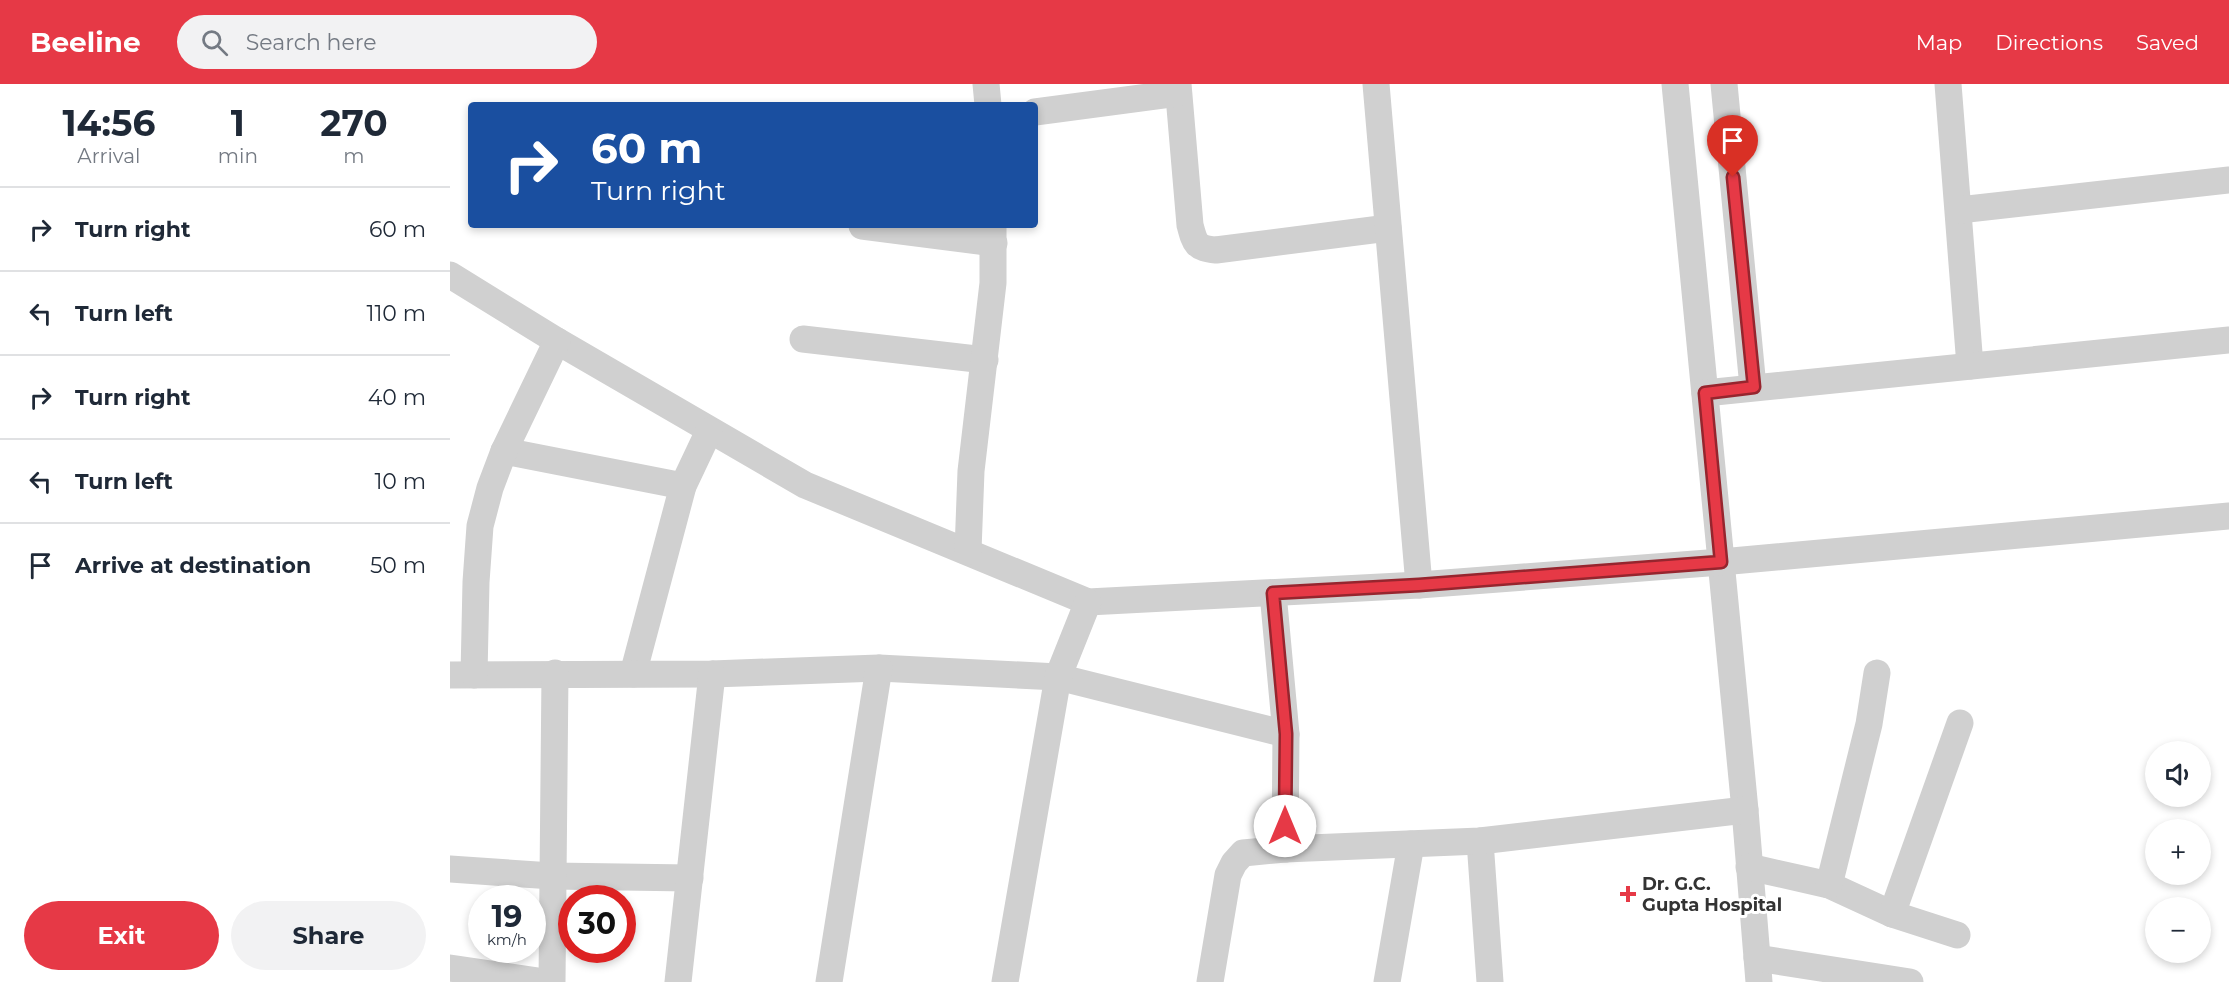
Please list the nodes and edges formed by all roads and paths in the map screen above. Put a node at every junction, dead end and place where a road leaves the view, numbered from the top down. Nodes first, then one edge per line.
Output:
1 (986, 84) edge
2 (1376, 84) edge
3 (1675, 84) edge
4 (1724, 84) edge
5 (1948, 84) edge
6 (1178, 89) edge
7 (988, 102) edge
8 (1038, 112) edge
9 (2229, 180) edge
10 (1959, 210) junction
11 (895, 228) edge
12 (1389, 228) junction
13 (993, 234) edge
14 (450, 275) edge
15 (803, 339) dead end
16 (2229, 340) edge
17 (557, 341) junction
18 (985, 360) junction
19 (1970, 366) junction
20 (1754, 387) junction
21 (1705, 393) junction
22 (709, 431) junction
23 (504, 451) junction
24 (682, 486) junction
25 (2229, 516) edge
26 (968, 551) junction
27 (1721, 562) junction
28 (1419, 585) junction
29 (1273, 593) junction
30 (1088, 602) junction
31 (879, 668) junction
32 (1877, 673) dead end
33 (555, 674) junction
34 (633, 674) junction
35 (712, 674) junction
36 (462, 675) edge
37 (1058, 677) junction
38 (1960, 723) dead end
39 (1286, 734) junction
40 (1745, 810) junction
41 (1480, 841) junction
42 (1411, 844) junction
43 (1285, 849) junction
44 (1749, 867) junction
45 (450, 869) edge
46 (552, 876) junction
47 (690, 878) junction
48 (1829, 885) junction
49 (1892, 914) junction
50 (1957, 935) dead end
51 (450, 968) edge
52 (1758, 970) edge
53 (544, 982) edge
54 (552, 982) edge
55 (678, 982) edge
56 (829, 982) edge
57 (1005, 982) edge
58 (1210, 982) edge
59 (1387, 982) edge
60 (1490, 982) edge
61 (1910, 982) edge

1 - 7 street
2 - 12 street
3 - 21 street
4 - 20 street
5 - 10 street
6 - 8 street
6 - 12 street
9 - 10 street
10 - 19 street
11 - 13 street
12 - 28 street
13 - 18 street
14 - 17 street
15 - 18 street
16 - 19 street
17 - 22 street
17 - 23 street
18 - 26 street
19 - 20 street
20 - 21 street
21 - 27 street
22 - 24 street
22 - 26 street
23 - 24 street
23 - 36 street
24 - 34 street
25 - 27 street
26 - 30 street
27 - 28 street
27 - 40 street
28 - 29 street
29 - 30 street
29 - 39 street
30 - 37 street
31 - 35 street
31 - 37 street
31 - 56 street
32 - 48 street
33 - 34 street
33 - 36 street
33 - 46 street
34 - 35 street
35 - 47 street
37 - 39 street
37 - 57 street
38 - 49 street
39 - 43 street
40 - 41 street
40 - 44 street
41 - 42 street
41 - 60 street
42 - 43 street
42 - 59 street
43 - 58 street
44 - 48 street
44 - 52 street
45 - 46 street
46 - 47 street
46 - 54 street
47 - 55 street
48 - 49 street
49 - 50 street
51 - 53 street
52 - 61 street

